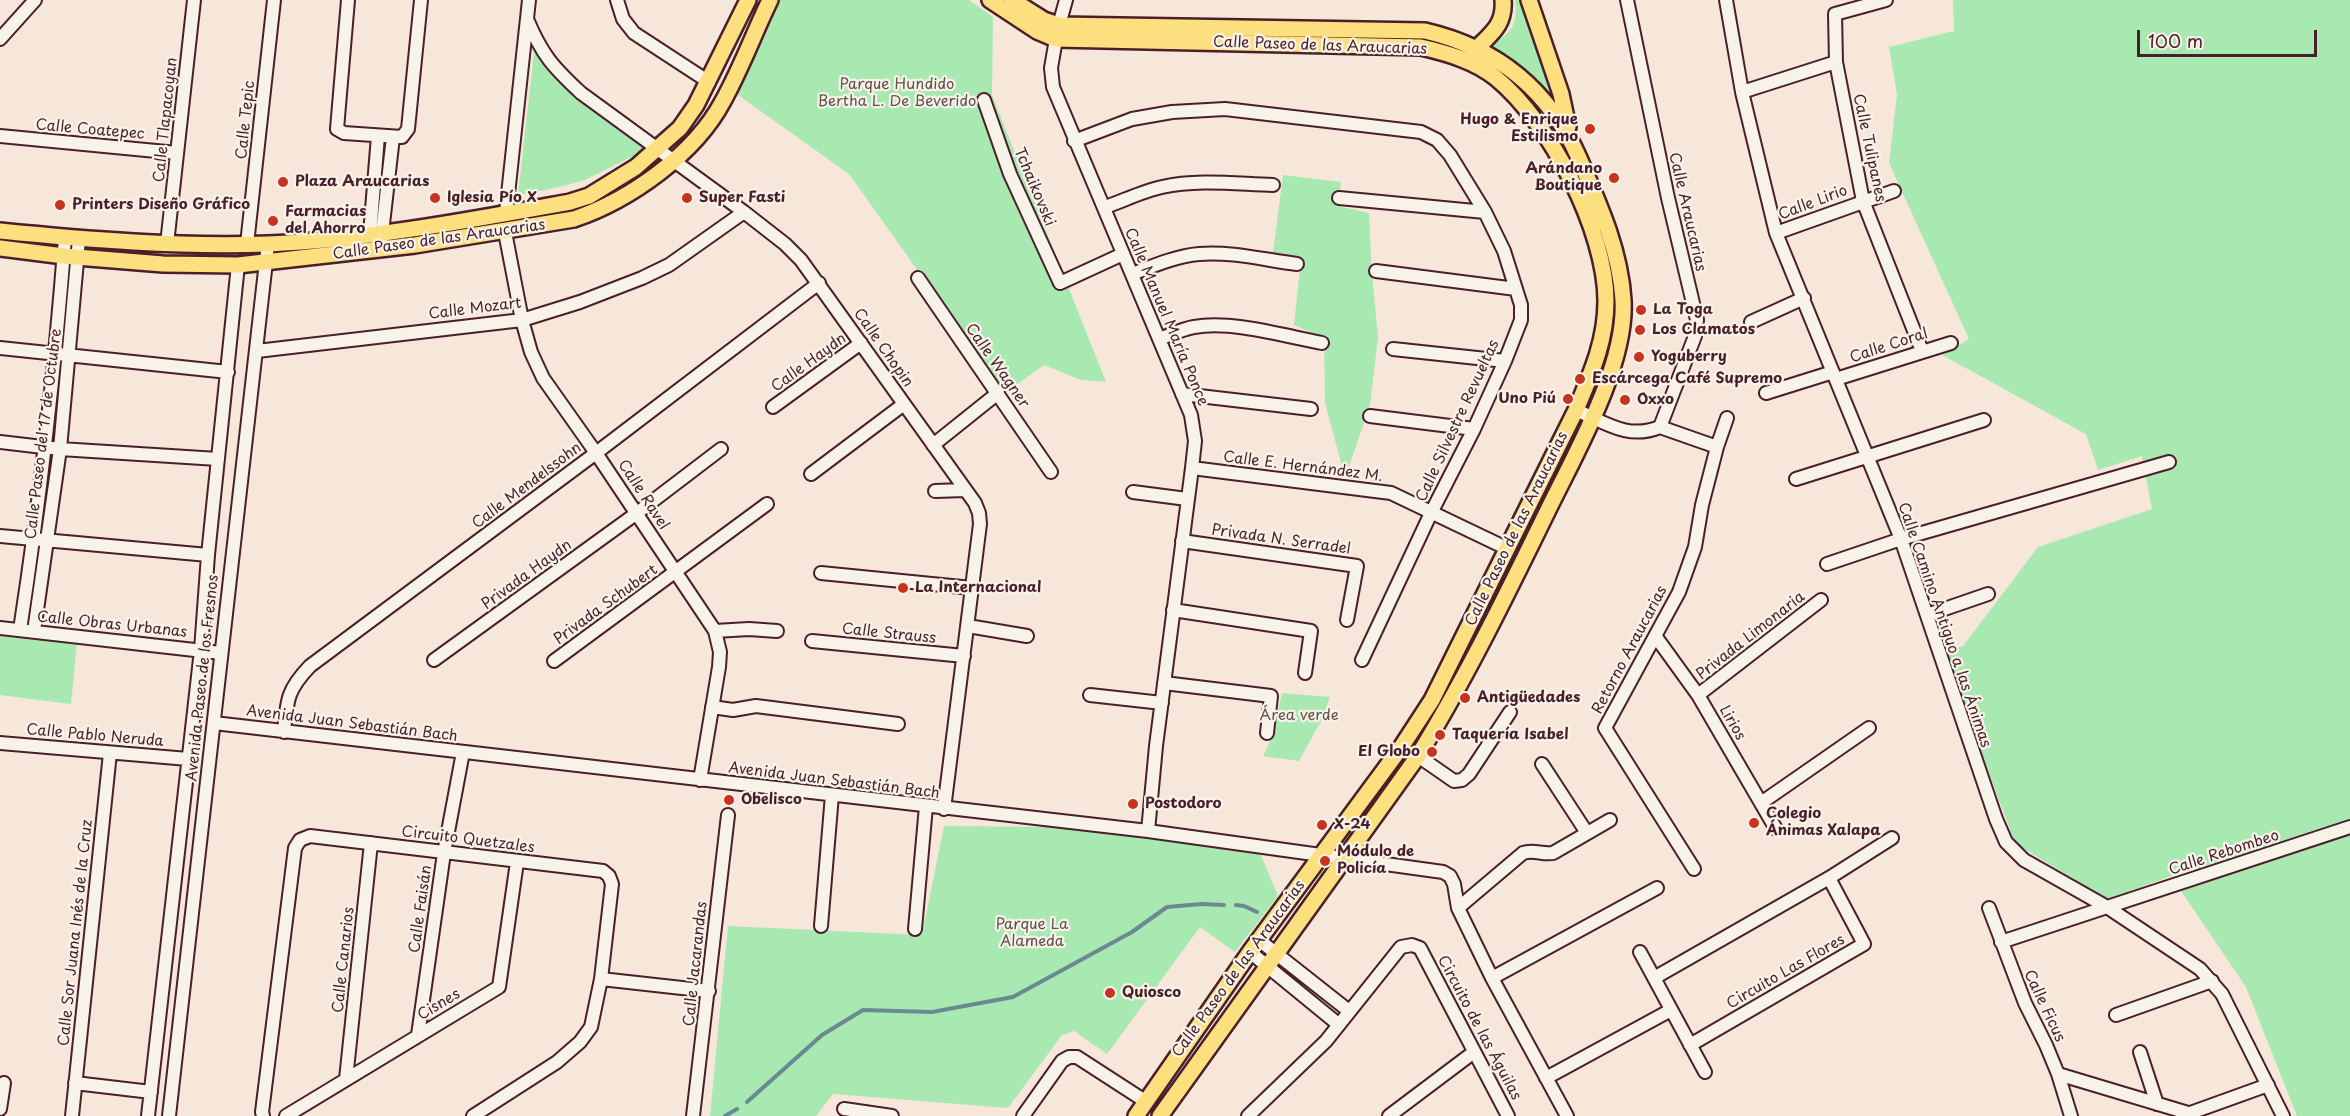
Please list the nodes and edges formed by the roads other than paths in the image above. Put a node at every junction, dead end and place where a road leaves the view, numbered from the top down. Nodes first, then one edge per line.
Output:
1 (35, 0) edge
2 (194, 0) edge
3 (274, 0) edge
4 (348, 0) edge
5 (421, 0) edge
6 (529, 0) edge
7 (617, 0) edge
8 (748, 0) edge
9 (770, 0) edge
10 (990, 0) edge
11 (1012, 0) edge
12 (1066, 0) edge
13 (1503, 0) edge
14 (1529, 0) edge
15 (1628, 0) edge
16 (1726, 0) edge
17 (1886, 0) edge
18 (527, 19) junction
19 (1360, 29) junction
20 (1058, 32) junction
21 (0, 39) edge
22 (1360, 45) junction
23 (1477, 48) junction
24 (1836, 62) junction
25 (709, 82) junction
26 (1742, 92) junction
27 (984, 100) dead end
28 (0, 136) edge
29 (378, 136) junction
30 (1570, 136) junction
31 (393, 137) junction
32 (1074, 141) junction
33 (659, 149) junction
34 (177, 153) junction
35 (673, 161) junction
36 (1273, 185) dead end
37 (1894, 190) dead end
38 (1339, 198) dead end
39 (1863, 201) junction
40 (1105, 207) junction
41 (744, 212) junction
42 (1485, 212) junction
43 (506, 213) junction
44 (414, 229) junction
45 (0, 231) edge
46 (505, 232) junction
47 (376, 233) junction
48 (1776, 233) junction
49 (72, 238) junction
50 (167, 244) junction
51 (247, 244) junction
52 (268, 244) junction
53 (415, 245) junction
54 (0, 248) edge
55 (380, 250) junction
56 (1123, 254) junction
57 (71, 257) junction
58 (266, 263) junction
59 (1297, 264) dead end
60 (238, 265) junction
61 (1376, 271) dead end
62 (1132, 274) junction
63 (918, 278) dead end
64 (819, 284) junction
65 (1516, 289) junction
66 (1804, 298) junction
67 (522, 320) junction
68 (1751, 322) dead end
69 (1159, 339) junction
70 (861, 343) junction
71 (1322, 343) dead end
72 (1951, 343) dead end
73 (0, 348) edge
74 (1393, 349) dead end
75 (257, 351) junction
76 (1922, 351) junction
77 (57, 352) junction
78 (70, 354) junction
79 (1505, 361) junction
80 (228, 372) junction
81 (1835, 375) junction
82 (998, 393) junction
83 (1182, 393) junction
84 (1766, 393) dead end
85 (904, 404) junction
86 (773, 407) dead end
87 (1311, 409) dead end
88 (1576, 410) junction
89 (1370, 416) dead end
90 (1593, 417) junction
91 (1727, 418) dead end
92 (1984, 420) dead end
93 (1660, 426) junction
94 (1474, 429) junction
95 (0, 442) edge
96 (933, 445) junction
97 (1717, 447) junction
98 (45, 448) junction
99 (60, 449) junction
100 (722, 449) dead end
101 (596, 453) junction
102 (1866, 457) junction
103 (218, 459) junction
104 (2169, 462) dead end
105 (1192, 468) junction
106 (1051, 472) dead end
107 (811, 474) dead end
108 (1796, 479) dead end
109 (935, 490) dead end
110 (965, 490) junction
111 (1133, 492) dead end
112 (1187, 499) junction
113 (767, 504) dead end
114 (637, 513) junction
115 (1431, 513) junction
116 (0, 536) edge
117 (40, 539) junction
118 (1901, 539) junction
119 (1182, 541) junction
120 (1506, 548) junction
121 (208, 555) junction
122 (1827, 564) dead end
123 (675, 573) junction
124 (821, 573) dead end
125 (972, 588) junction
126 (1988, 594) dead end
127 (1821, 600) dead end
128 (1173, 610) junction
129 (1927, 615) junction
130 (1347, 620) dead end
131 (968, 626) junction
132 (0, 628) edge
133 (20, 630) junction
134 (34, 631) junction
135 (715, 632) junction
136 (777, 632) dead end
137 (1027, 636) dead end
138 (1656, 637) junction
139 (812, 641) dead end
140 (1459, 646) junction
141 (201, 650) junction
142 (220, 653) junction
143 (1474, 654) junction
144 (964, 656) junction
145 (434, 660) dead end
146 (1362, 660) dead end
147 (554, 662) dead end
148 (1305, 673) dead end
149 (1164, 683) junction
150 (1090, 695) dead end
151 (1698, 695) junction
152 (1162, 703) junction
153 (712, 707) junction
154 (1510, 712) dead end
155 (214, 723) junction
156 (898, 724) dead end
157 (1869, 728) dead end
158 (284, 732) junction
159 (1267, 733) dead end
160 (0, 743) edge
161 (462, 752) junction
162 (110, 753) junction
163 (1418, 756) junction
164 (188, 759) junction
165 (1542, 764) dead end
166 (700, 780) junction
167 (832, 795) junction
168 (1761, 802) junction
169 (926, 806) junction
170 (944, 809) junction
171 (728, 815) dead end
172 (1610, 820) dead end
173 (2350, 827) edge
174 (1776, 829) dead end
175 (1148, 831) junction
176 (1587, 834) junction
177 (1892, 838) dead end
178 (371, 843) junction
179 (444, 853) junction
180 (1321, 856) junction
181 (1343, 858) junction
182 (517, 862) junction
183 (1694, 869) dead end
184 (1829, 878) junction
185 (1657, 888) dead end
186 (2107, 907) junction
187 (1458, 908) junction
188 (1989, 909) dead end
189 (821, 926) dead end
190 (915, 928) dead end
191 (2001, 942) junction
192 (1255, 946) junction
193 (1640, 952) dead end
194 (1271, 959) junction
195 (1492, 978) junction
196 (1654, 978) junction
197 (601, 979) junction
198 (2212, 981) junction
199 (709, 991) junction
200 (1349, 1011) junction
201 (1671, 1011) junction
202 (2116, 1015) dead end
203 (1338, 1024) junction
204 (418, 1035) junction
205 (1690, 1045) junction
206 (1474, 1052) junction
207 (2140, 1052) dead end
208 (1705, 1072) dead end
209 (2058, 1074) junction
210 (1546, 1078) junction
211 (346, 1079) junction
212 (4, 1083) dead end
213 (75, 1083) junction
214 (2268, 1085) junction
215 (151, 1092) junction
216 (1145, 1101) junction
217 (2157, 1104) junction
218 (0, 1109) edge
219 (844, 1109) dead end
220 (693, 1112) edge
221 (2184, 1115) edge
222 (72, 1116) edge
223 (148, 1116) edge
224 (169, 1116) edge
225 (263, 1116) edge
226 (286, 1116) edge
227 (473, 1116) edge
228 (892, 1116) edge
229 (1023, 1116) edge
230 (1136, 1116) edge
231 (1160, 1116) edge
232 (1248, 1116) edge
233 (1389, 1116) edge
234 (1508, 1116) edge
235 (1567, 1116) edge
236 (2071, 1116) edge
237 (2283, 1116) edge

1 - 21 street
2 - 34 street, Calle Tlapacoyan
3 - 51 street, Calle Tepic
4 - 29 street
5 - 31 street
6 - 18 street
7 - 25 street
8 - 25 main road, Calle Paseo de las Araucarias
9 - 35 main road, Calle Paseo de las Araucarias
10 - 20 main road, Calle Paseo de las Araucarias
11 - 20 main road, Calle Paseo de las Araucarias
12 - 20 street, Calle Manuel María Ponce
13 - 23 main road
14 - 30 main road
15 - 93 street, Calle Araucarias
16 - 26 street, Calle Camino Antiguo a las Ánimas
17 - 24 street, Calle Tulipanes
18 - 33 street, Calle Chopin
18 - 43 street
19 - 20 main road, Calle Paseo de las Araucarias
19 - 22 main road
19 - 23 main road, Calle Paseo de las Araucarias
20 - 22 main road, Calle Paseo de las Araucarias
20 - 32 street, Calle Manuel María Ponce
22 - 88 main road, Calle Paseo de las Araucarias
23 - 30 main road, Calle Paseo de las Araucarias
24 - 26 street
24 - 39 street, Calle Tulipanes
25 - 33 main road, Calle Paseo de las Araucarias
26 - 48 street, Calle Camino Antiguo a las Ánimas
27 - 56 street, Tchaikovski
28 - 34 street, Calle Coatepec
29 - 31 street
29 - 47 street
30 - 90 main road, Calle Paseo de las Araucarias
31 - 47 street
32 - 40 street, Calle Manuel María Ponce
32 - 42 street, Calle Silvestre Revueltas
33 - 35 street, Calle Chopin
33 - 43 main road, Calle Paseo de las Araucarias
34 - 50 street, Calle Tlapacoyan
35 - 41 street, Calle Chopin
35 - 46 main road, Calle Paseo de las Araucarias
36 - 40 street
37 - 39 street, Calle Lirio
38 - 42 street
39 - 48 street, Calle Lirio
39 - 76 street, Calle Tulipanes
40 - 56 street, Calle Manuel María Ponce
41 - 64 street, Calle Chopin
41 - 67 street, Calle Mozart
42 - 65 street, Calle Silvestre Revueltas
43 - 44 main road, Calle Paseo de las Araucarias
44 - 47 main road, Calle Paseo de las Araucarias
44 - 53 main road
45 - 49 main road, Calle Paseo de las Araucarias
46 - 53 main road, Calle Paseo de las Araucarias
46 - 67 street, Calle Ravel
47 - 52 main road, Calle Paseo de las Araucarias
47 - 55 street
48 - 66 street, Calle Camino Antiguo a las Ánimas
49 - 50 main road, Calle Paseo de las Araucarias
49 - 57 street, Calle Paseo del 17 de Octubre
50 - 51 main road, Calle Paseo de las Araucarias
51 - 52 main road, Calle Paseo de las Araucarias
52 - 58 street, Avenida Paseo de los Fresnos
53 - 55 main road, Calle Paseo de las Araucarias
54 - 57 main road, Calle Paseo de las Araucarias
55 - 58 main road, Calle Paseo de las Araucarias
56 - 62 street, Calle Manuel María Ponce
57 - 60 main road, Calle Paseo de las Araucarias
57 - 77 street, Calle Paseo del 17 de Octubre
57 - 78 street, Calle Paseo del 17 de Octubre
58 - 60 main road, Calle Paseo de las Araucarias
58 - 75 street, Avenida Paseo de los Fresnos
59 - 62 street
60 - 80 street, Avenida Paseo de los Fresnos
61 - 65 street
62 - 69 street, Calle Manuel María Ponce
63 - 82 street, Calle Wagner
64 - 70 street, Calle Chopin
64 - 101 street, Calle Mendelssohn
65 - 79 street, Calle Silvestre Revueltas
66 - 68 street
66 - 81 street, Calle Camino Antiguo a las Ánimas
67 - 75 street, Calle Mozart
67 - 101 street, Calle Ravel
69 - 71 street
69 - 83 street, Calle Manuel María Ponce
70 - 85 street, Calle Chopin
70 - 86 street, Calle Haydn
72 - 76 street, Calle Coral
73 - 77 street
74 - 79 street
75 - 142 street, Avenida Paseo de los Fresnos
76 - 81 street, Calle Coral
77 - 78 street
77 - 98 street, Calle Paseo del 17 de Octubre
78 - 80 street
78 - 99 street, Calle Paseo del 17 de Octubre
79 - 94 street, Calle Silvestre Revueltas
80 - 103 street, Avenida Paseo de los Fresnos
81 - 84 street, Calle Coral
81 - 102 street, Calle Camino Antiguo a las Ánimas
82 - 96 street
82 - 106 street, Calle Wagner
83 - 87 street
83 - 105 street, Calle Manuel María Ponce
85 - 96 street, Calle Chopin
85 - 107 street
88 - 90 street
88 - 120 main road, Calle Paseo de las Araucarias
89 - 94 street
90 - 93 street
90 - 143 main road, Calle Paseo de las Araucarias
91 - 97 street, Retorno Araucarias
92 - 102 street
93 - 97 street
94 - 115 street, Calle Silvestre Revueltas
95 - 98 street
96 - 110 street, Calle Chopin
97 - 138 street, Retorno Araucarias
98 - 99 street
98 - 117 street, Calle Paseo del 17 de Octubre
99 - 103 street
99 - 117 street, Calle Paseo del 17 de Octubre
100 - 114 street
101 - 114 street, Calle Ravel
101 - 158 street, Calle Mendelssohn
102 - 108 street
102 - 118 street, Calle Camino Antiguo a las Ánimas
103 - 121 street, Avenida Paseo de los Fresnos
104 - 118 street
105 - 112 street, Calle Manuel María Ponce
105 - 115 street, Calle E. Hernández M.
109 - 110 street
110 - 125 street, Calle Chopin
111 - 112 street
112 - 119 street, Calle Manuel María Ponce
113 - 123 street, Privada Schubert
114 - 123 street, Calle Ravel
114 - 145 street, Privada Haydn
115 - 120 street, Calle E. Hernández M.
115 - 146 street, Calle Silvestre Revueltas
116 - 117 street
117 - 121 street
117 - 133 street, Calle Paseo del 17 de Octubre
117 - 134 street, Calle Paseo del 17 de Octubre
118 - 122 street
118 - 129 street, Calle Camino Antiguo a las Ánimas
119 - 128 street, Calle Manuel María Ponce
119 - 130 street, Privada N. Serradel
120 - 140 main road, Calle Paseo de las Araucarias
121 - 141 street, Avenida Paseo de los Fresnos
123 - 135 street, Calle Ravel
123 - 147 street, Privada Schubert
124 - 125 street
125 - 131 street, Calle Chopin
126 - 129 street
127 - 151 street, Privada Limonaria
128 - 148 street
128 - 149 street, Calle Manuel María Ponce
129 - 186 street, Calle Camino Antiguo a las Ánimas
131 - 137 street
131 - 144 street, Calle Chopin
132 - 133 street, Calle Obras Urbanas
133 - 134 street, Calle Obras Urbanas
134 - 141 street, Calle Obras Urbanas
135 - 136 street
135 - 153 street, Calle Ravel
138 - 151 street, Lirios
138 - 183 street, Retorno Araucarias
139 - 144 street, Calle Strauss
140 - 143 main road
140 - 180 main road, Calle Paseo de las Araucarias
141 - 142 street, Calle Obras Urbanas
141 - 164 street, Avenida Paseo de los Fresnos
142 - 155 street, Avenida Paseo de los Fresnos
143 - 163 main road, Calle Paseo de las Araucarias
144 - 170 street, Calle Chopin
149 - 152 street, Calle Manuel María Ponce
149 - 159 street
150 - 152 street
151 - 168 street, Lirios
152 - 175 street, Calle Manuel María Ponce
153 - 156 street
153 - 166 street, Calle Ravel
154 - 163 street
155 - 158 street, Avenida Juan Sebastián Bach
155 - 224 street, Avenida Paseo de los Fresnos
157 - 168 street
158 - 161 street, Avenida Juan Sebastián Bach
160 - 162 street, Calle Pablo Neruda
161 - 166 street, Avenida Juan Sebastián Bach
161 - 179 street, Calle Faisán
162 - 164 street, Calle Pablo Neruda
162 - 213 street, Calle Sor Juana Inés de la Cruz
163 - 181 main road, Calle Paseo de las Araucarias
164 - 215 street, Avenida Paseo de los Fresnos
165 - 176 street
166 - 167 street, Avenida Juan Sebastián Bach
167 - 169 street, Avenida Juan Sebastián Bach
167 - 189 street
168 - 174 street, Lirios
169 - 170 street, Avenida Juan Sebastián Bach
169 - 190 street
170 - 175 street, Avenida Juan Sebastián Bach
171 - 199 street, Calle Jacarandas
172 - 176 street
173 - 186 street, Calle Rebombeo
175 - 180 street, Avenida Juan Sebastián Bach
176 - 187 street
177 - 184 street
178 - 179 street, Circuito Quetzales
178 - 211 street, Calle Canarios
178 - 225 street, Circuito Quetzales
179 - 182 street, Circuito Quetzales
179 - 204 street, Calle Faisán
180 - 181 street, Avenida Juan Sebastián Bach
180 - 192 main road, Calle Paseo de las Araucarias
181 - 187 street, Avenida Juan Sebastián Bach
181 - 194 main road, Calle Paseo de las Araucarias
182 - 197 street, Circuito Quetzales
182 - 204 street, Cisnes
184 - 196 street
184 - 205 street, Circuito Las Flores
185 - 195 street
186 - 191 street, Calle Rebombeo
186 - 198 street, Calle Camino Antiguo a las Ánimas
187 - 195 street
188 - 191 street, Calle Ficus
191 - 209 street, Calle Ficus
192 - 194 street
192 - 216 main road, Calle Paseo de las Araucarias
193 - 196 street
194 - 200 street
194 - 203 street
194 - 231 main road, Calle Paseo de las Araucarias
195 - 210 street
196 - 201 street
197 - 199 street
197 - 227 street, Circuito Quetzales
198 - 202 street
198 - 214 street, Calle Camino Antiguo a las Ánimas
199 - 220 street, Calle Jacarandas
200 - 203 street, Circuito de las Águilas
200 - 206 street, Circuito de las Águilas
201 - 205 street
201 - 210 street
203 - 232 street, Circuito de las Águilas
204 - 211 street, Cisnes
205 - 208 street
206 - 233 street
206 - 234 street, Circuito de las Águilas
207 - 217 street
209 - 217 street
209 - 236 street, Calle Ficus
210 - 235 street
211 - 226 street, Cisnes
212 - 218 street
213 - 215 street
213 - 222 street, Calle Sor Juana Inés de la Cruz
214 - 221 street
214 - 237 street, Calle Camino Antiguo a las Ánimas
215 - 223 street, Avenida Paseo de los Fresnos
216 - 229 street
216 - 230 main road, Calle Paseo de las Araucarias
217 - 221 street
219 - 228 street

